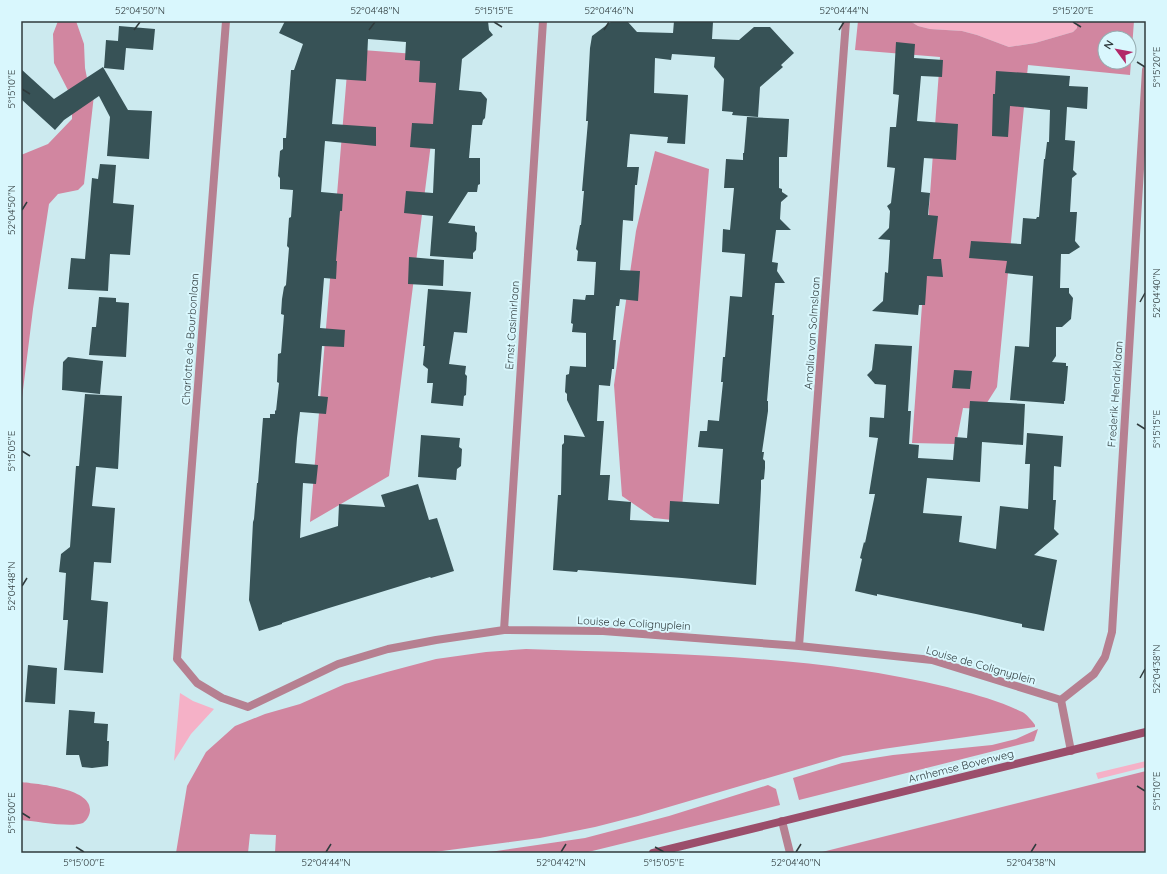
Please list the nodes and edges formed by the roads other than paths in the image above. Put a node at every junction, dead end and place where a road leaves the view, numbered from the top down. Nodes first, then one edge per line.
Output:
1 (226, 21) edge
2 (543, 21) edge
3 (846, 21) edge
4 (1146, 70) edge
5 (504, 630) junction
6 (799, 646) junction
7 (177, 659) joint
8 (1061, 700) junction
9 (1146, 732) edge
10 (1071, 751) junction
11 (782, 821) junction
12 (653, 853) edge
13 (790, 853) edge

1 - 7 street, Charlotte de Bourbonlaan
2 - 5 street, Ernst Casimirlaan
3 - 6 street, Amalia van Solmslaan
4 - 8 street, Frederik Hendriklaan
5 - 6 street, Louise de Colignyplein
5 - 7 street, Louise de Colignyplein
6 - 8 street, Louise de Colignyplein
8 - 10 street
9 - 10 main road, Arnhemse Bovenweg
10 - 11 main road, Arnhemse Bovenweg
11 - 12 main road, Arnhemse Bovenweg
11 - 13 street

